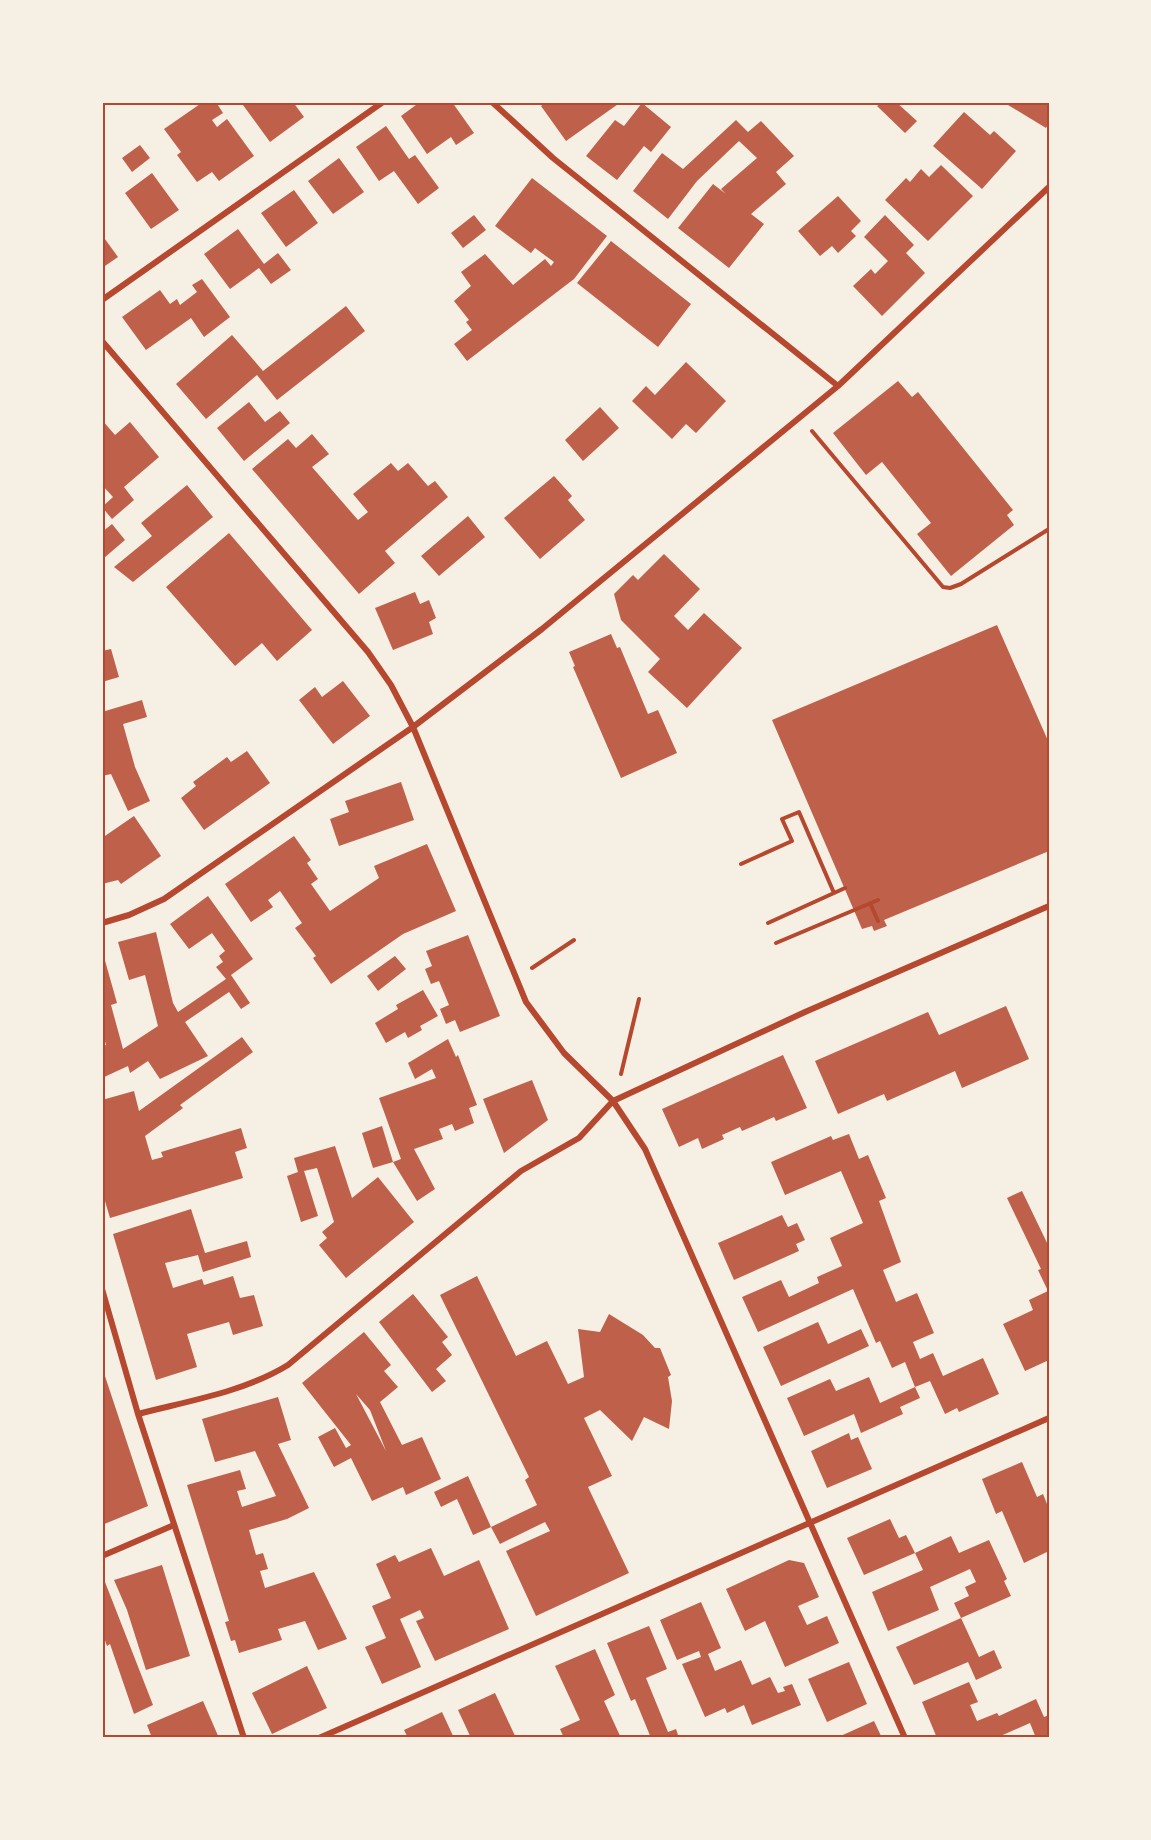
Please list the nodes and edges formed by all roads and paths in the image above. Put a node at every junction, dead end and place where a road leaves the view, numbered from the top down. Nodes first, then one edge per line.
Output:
1 (383, 102) edge
2 (492, 102) edge
3 (1049, 187) edge
4 (102, 300) edge
5 (102, 341) edge
6 (838, 386) junction
7 (800, 417) junction
8 (1049, 529) edge
9 (412, 727) junction
10 (741, 864) dead end
11 (845, 888) dead end
12 (834, 893) junction
13 (878, 900) dead end
14 (870, 903) junction
15 (1049, 906) edge
16 (878, 921) dead end
17 (102, 923) edge
18 (768, 923) dead end
19 (574, 940) dead end
20 (776, 943) dead end
21 (516, 978) junction
22 (639, 999) dead end
23 (613, 1101) junction
24 (102, 1289) edge
25 (138, 1414) junction
26 (1049, 1418) edge
27 (812, 1524) junction
28 (174, 1525) junction
29 (102, 1556) edge
30 (244, 1738) edge
31 (320, 1738) edge
32 (905, 1738) edge

1 - 4 street
2 - 6 street
3 - 6 street
5 - 9 street
6 - 7 street
7 - 8 path
7 - 9 street
9 - 17 street
9 - 21 street
10 - 12 path
11 - 12 path
12 - 18 path
13 - 14 path
14 - 16 path
14 - 20 path
15 - 23 street
19 - 21 path
21 - 23 street
22 - 23 path
23 - 25 street
23 - 27 street
24 - 25 street
25 - 28 street
26 - 27 street
27 - 31 street
27 - 32 street
28 - 29 street
28 - 30 street

